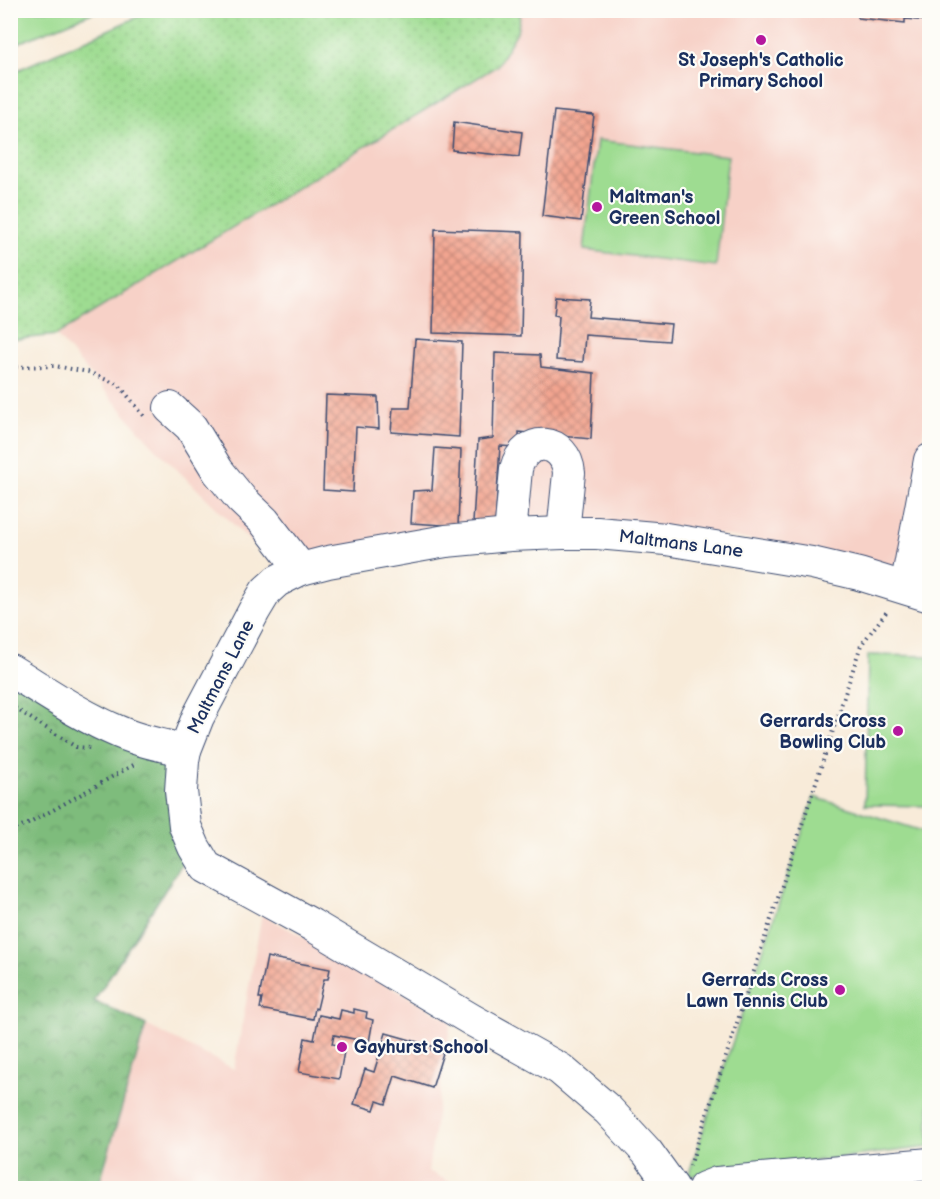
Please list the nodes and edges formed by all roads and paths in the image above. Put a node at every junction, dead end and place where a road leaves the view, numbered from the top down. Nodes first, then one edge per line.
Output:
1 (10, 367) edge
2 (166, 405) joint
3 (930, 460) edge
4 (563, 533) junction
5 (510, 535) junction
6 (301, 570) junction
7 (918, 592) edge
8 (10, 670) edge
9 (185, 750) junction
10 (140, 762) dead end
11 (10, 829) edge
12 (930, 1164) edge
13 (689, 1181) edge

1 - 2 path
2 - 6 street
3 - 7 street
4 - 5 street, Maltmans Lane
4 - 5 street
4 - 7 street, Maltmans Lane
5 - 6 street, Maltmans Lane
6 - 9 street, Maltmans Lane
7 - 13 path
8 - 9 street
9 - 13 street, Maltmans Lane
10 - 11 path
12 - 13 street

